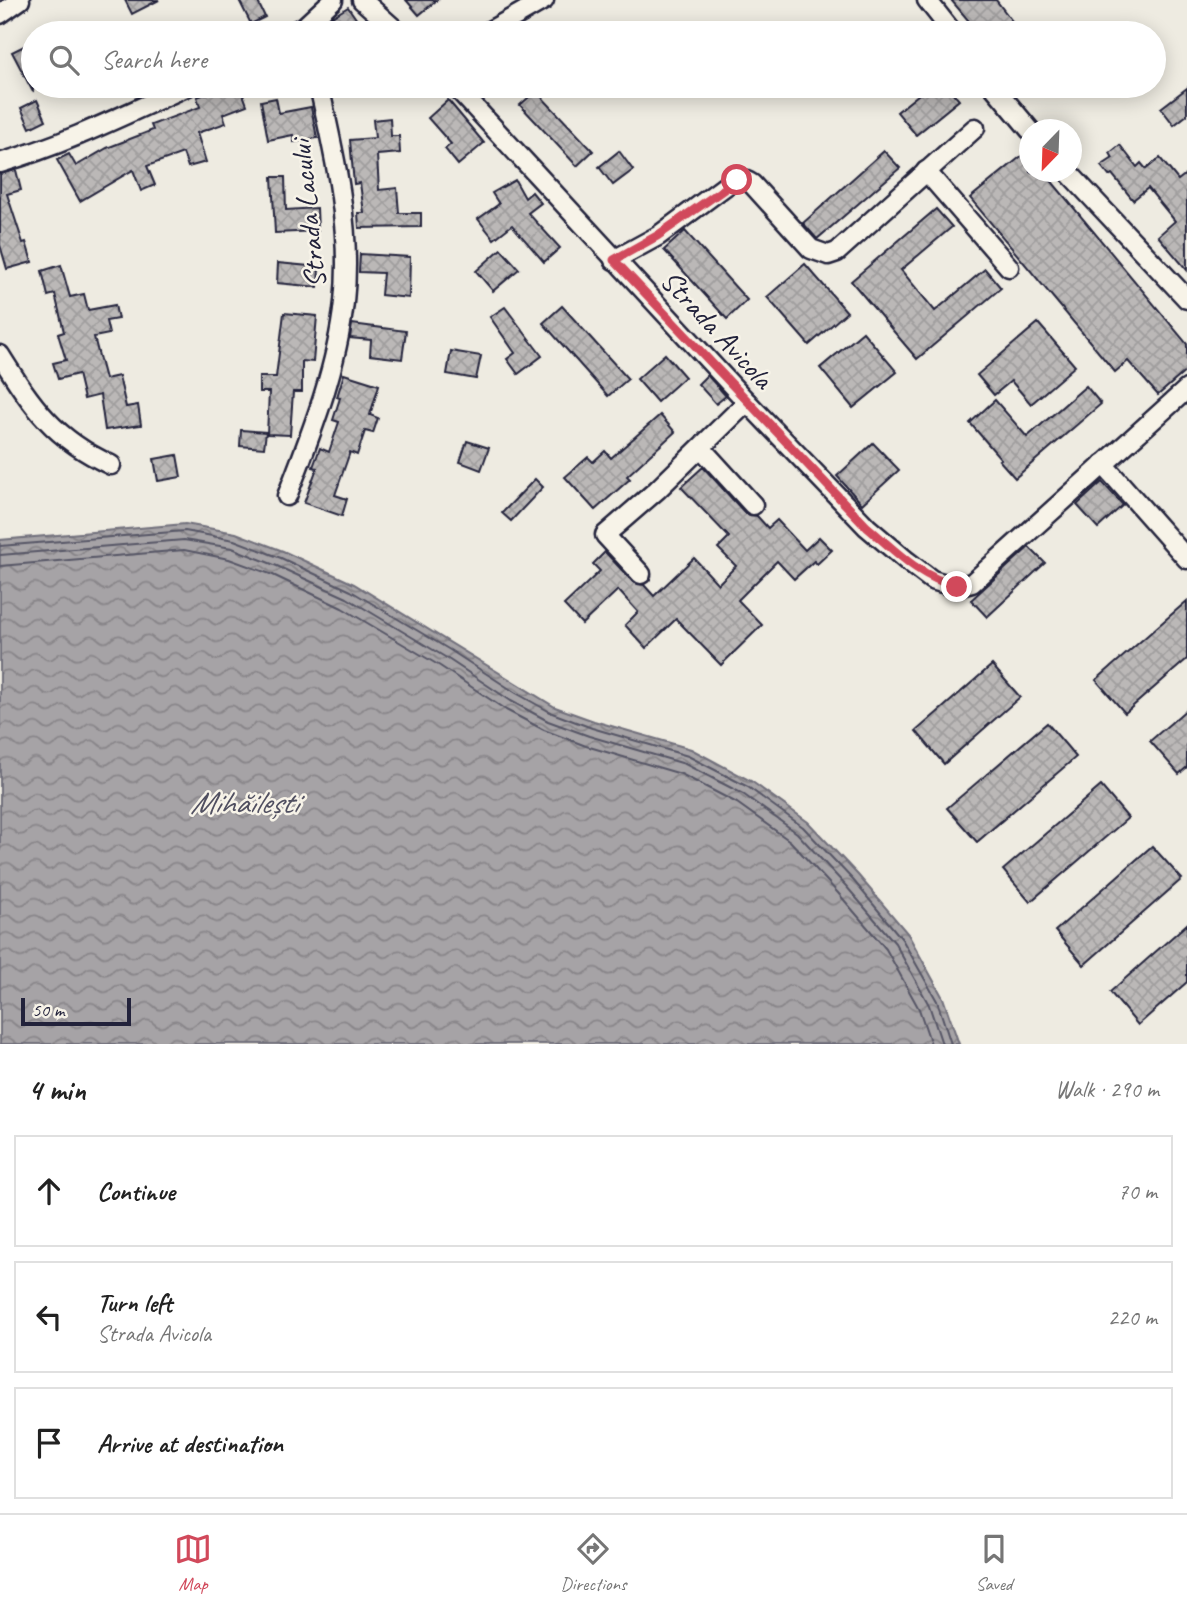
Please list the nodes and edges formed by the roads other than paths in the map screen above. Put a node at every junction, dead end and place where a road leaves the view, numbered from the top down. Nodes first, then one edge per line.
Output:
1 (20, 0) edge
2 (333, 0) edge
3 (362, 0) edge
4 (544, 0) edge
5 (927, 0) edge
6 (0, 14) edge
7 (311, 21) edge
8 (386, 21) edge
9 (507, 21) edge
10 (944, 21) edge
11 (161, 98) edge
12 (321, 98) edge
13 (466, 98) edge
14 (1003, 98) edge
15 (1021, 119) edge
16 (975, 128) dead end
17 (0, 163) edge
18 (926, 171) junction
19 (1077, 182) edge
20 (614, 260) junction
21 (1009, 267) dead end
22 (1187, 299) edge
23 (0, 355) edge
24 (1187, 389) edge
25 (747, 402) junction
26 (701, 448) junction
27 (1104, 464) junction
28 (111, 465) dead end
29 (287, 496) dead end
30 (753, 505) dead end
31 (1187, 559) edge
32 (641, 574) dead end

1 - 6 street
2 - 7 street
3 - 8 street
4 - 9 street
5 - 10 street
11 - 17 street
12 - 29 street, Strada Lacului
13 - 20 street, Strada Avicola
14 - 15 street
16 - 18 street
18 - 20 street
18 - 21 street
19 - 22 street
20 - 25 street, Strada Avicola
23 - 28 street
24 - 27 street
25 - 26 street
25 - 27 street, Strada Avicola
26 - 30 street
26 - 32 street
27 - 31 street

